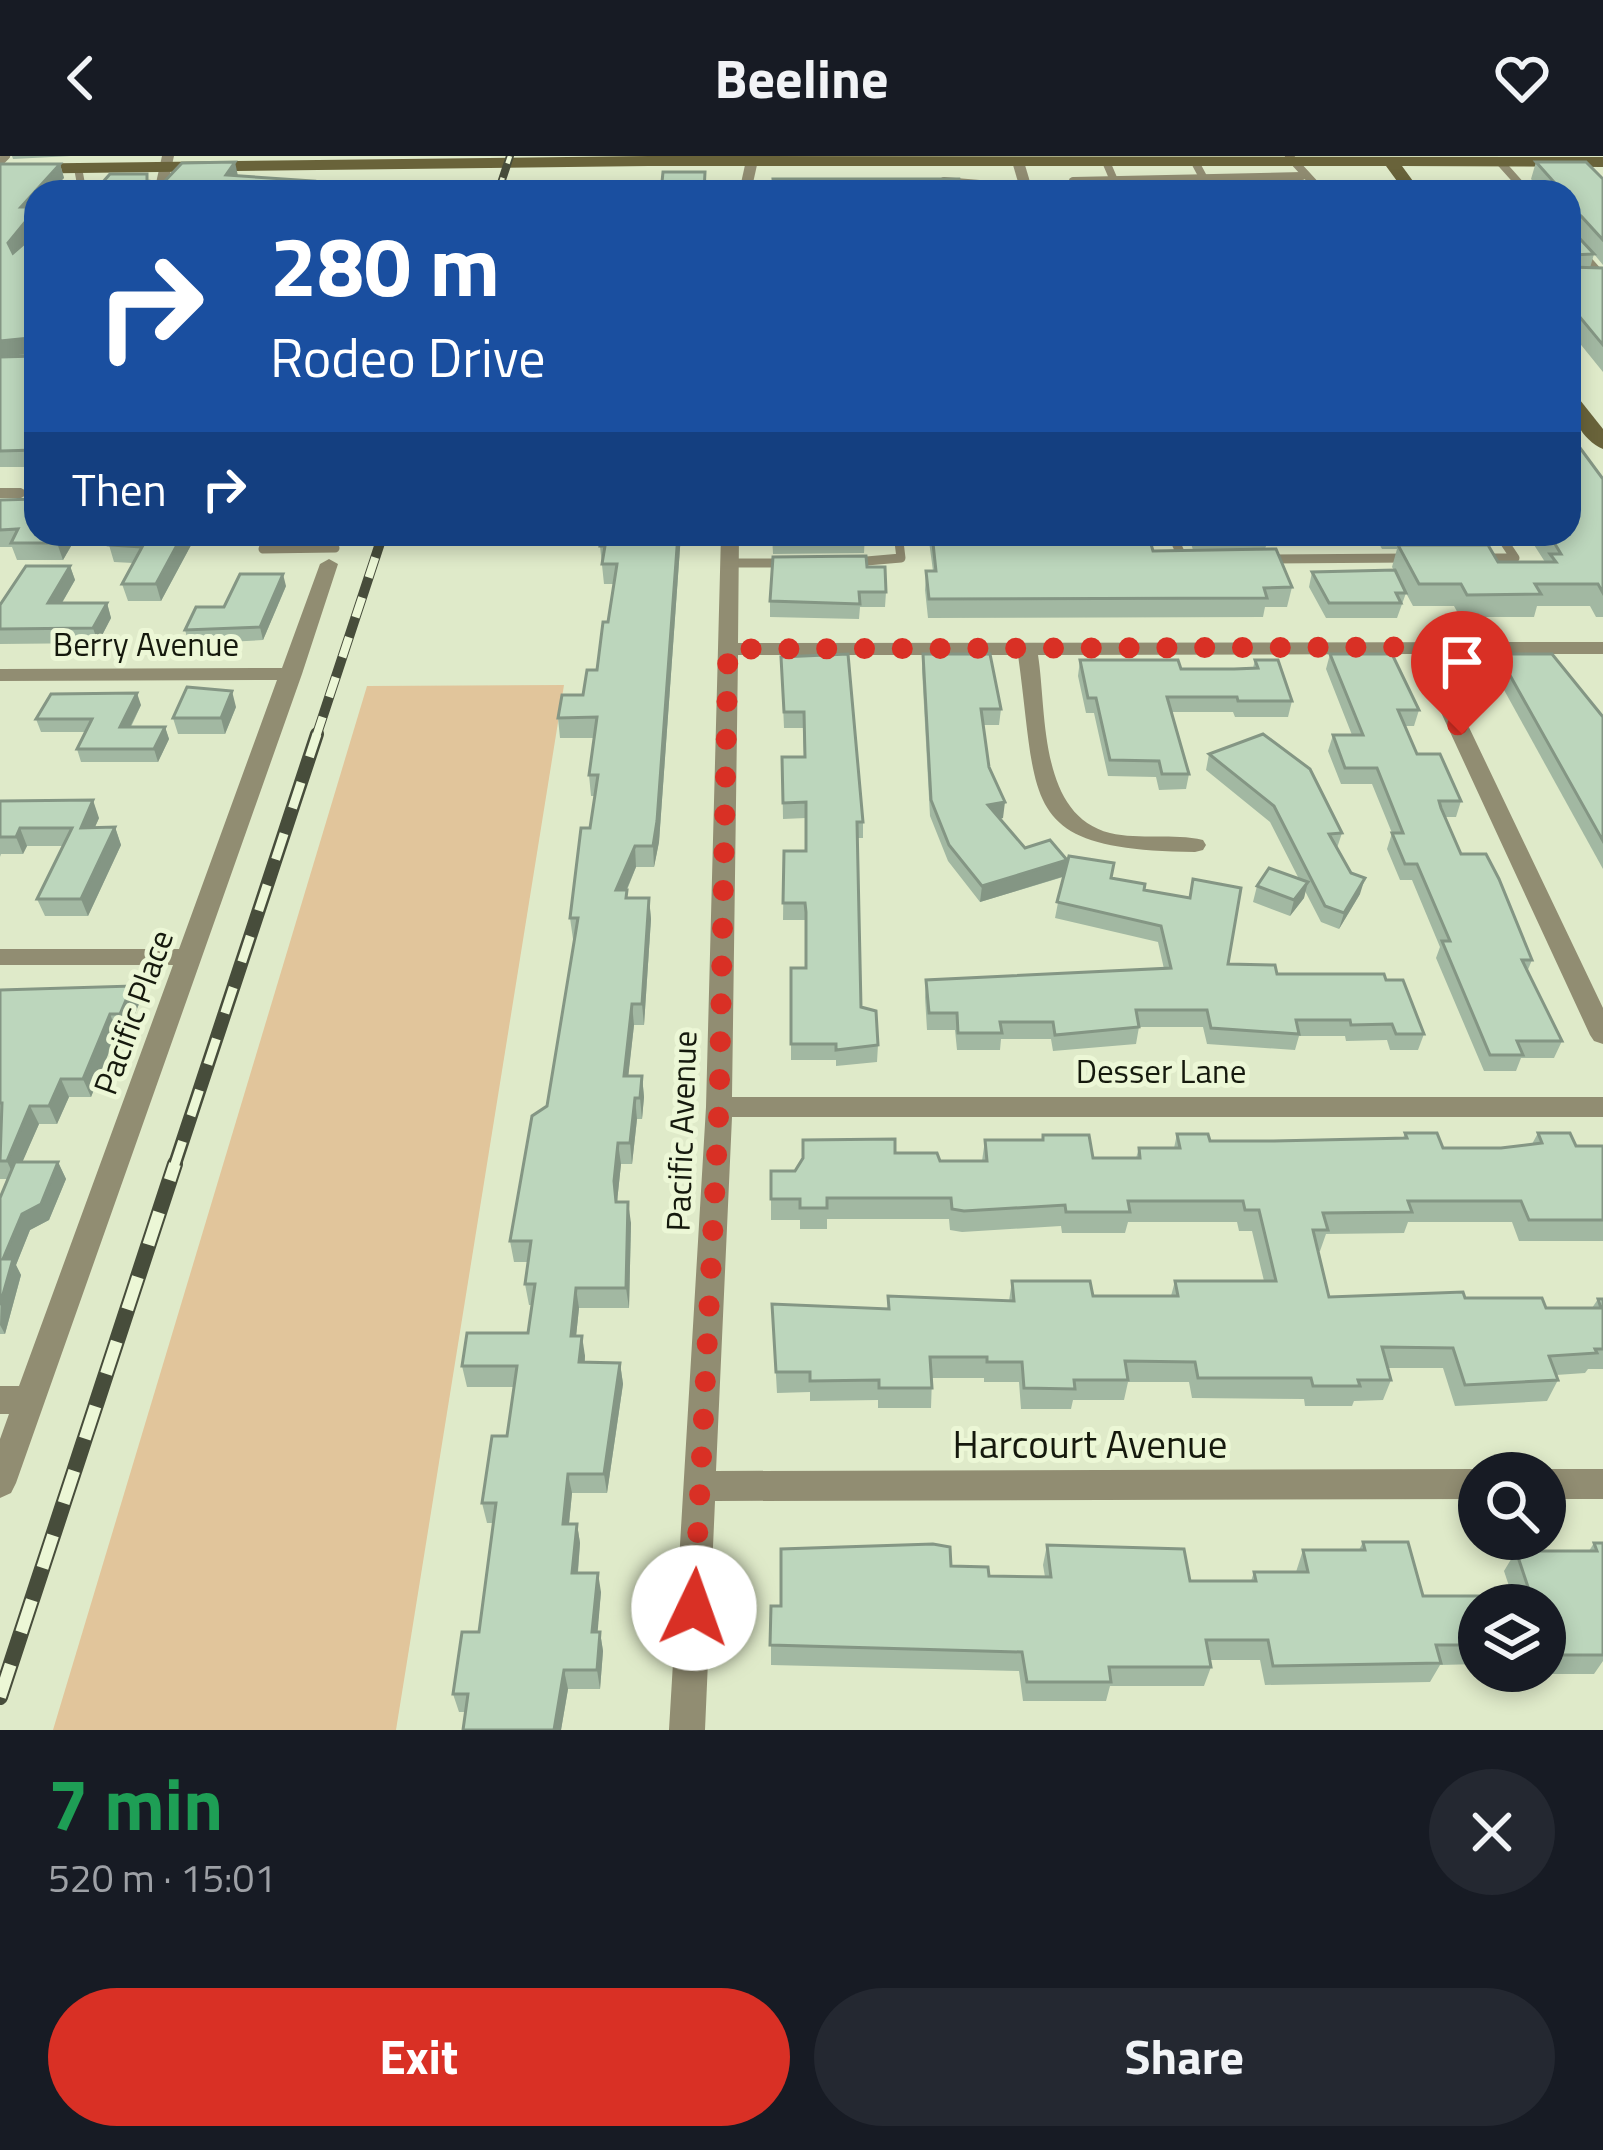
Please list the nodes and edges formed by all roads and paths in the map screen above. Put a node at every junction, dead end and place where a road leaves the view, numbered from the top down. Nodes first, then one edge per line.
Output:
1 (846, 158) edge
2 (478, 159) edge
3 (649, 159) edge
4 (1546, 159) edge
5 (1081, 160) edge
6 (1242, 160) edge
7 (1335, 160) edge
8 (1389, 160) edge
9 (1187, 161) edge
10 (2, 162) edge
11 (165, 162) edge
12 (282, 162) edge
13 (1603, 162) edge
14 (1501, 163) junction
15 (1107, 164) junction
16 (1019, 165) junction
17 (1295, 165) edge
18 (436, 166) junction
19 (78, 168) junction
20 (941, 170) edge
21 (748, 173) edge
22 (980, 173) junction
23 (80, 180) edge
24 (779, 180) edge
25 (990, 180) edge
26 (1024, 180) edge
27 (1114, 180) edge
28 (1204, 180) joint
29 (1516, 180) edge
30 (1581, 253) edge
31 (1603, 279) edge
32 (1586, 280) edge
33 (1581, 415) edge
34 (1603, 443) edge
35 (0, 493) edge
36 (21, 493) dead end
37 (264, 546) edge
38 (336, 546) edge
39 (730, 546) edge
40 (900, 546) edge
41 (1176, 546) edge
42 (1507, 546) edge
43 (332, 556) junction
44 (1420, 558) edge
45 (1467, 558) edge
46 (1205, 559) edge
47 (1252, 559) edge
48 (797, 562) edge
49 (842, 562) edge
50 (730, 563) junction
51 (1421, 647) junction
52 (728, 649) junction
53 (1027, 649) junction
54 (1600, 653) edge
55 (292, 674) junction
56 (0, 675) edge
57 (1195, 845) dead end
58 (0, 957) edge
59 (187, 957) junction
60 (1603, 1035) edge
61 (719, 1107) junction
62 (1603, 1107) edge
63 (15, 1400) edge
64 (0, 1484) edge
65 (1458, 1484) edge
66 (1566, 1484) edge
67 (1603, 1484) edge
68 (701, 1486) junction
69 (687, 1730) edge

1 - 20 main road
1 - 21 main road
2 - 3 main road
2 - 18 main road
3 - 21 main road
4 - 13 main road
4 - 14 main road
5 - 15 main road
5 - 16 main road
6 - 9 main road
6 - 17 main road
7 - 8 main road
7 - 17 main road
8 - 14 main road
9 - 15 main road
9 - 28 lane
10 - 19 main road
11 - 12 main road
11 - 19 main road
12 - 18 main road
14 - 29 lane
15 - 27 lane
16 - 22 main road
16 - 26 street
17 - 28 lane
18 - 21 main road
19 - 23 lane
20 - 21 main road
20 - 22 main road
21 - 24 lane
22 - 25 lane
30 - 31 lane
31 - 32 lane
33 - 34 main road
35 - 36 street
37 - 43 lane
38 - 43 lane
39 - 50 street, Pacific Avenue
40 - 49 lane
41 - 46 lane
42 - 45 lane
43 - 55 street, Pacific Place
44 - 47 lane
48 - 50 lane
50 - 52 street, Pacific Avenue
51 - 53 street
51 - 54 street
51 - 60 street
52 - 53 street
52 - 61 street, Pacific Avenue
53 - 57 street
55 - 56 street, Berry Avenue
55 - 59 street, Pacific Place
58 - 59 street
59 - 63 street, Pacific Place
61 - 62 street, Desser Lane
61 - 68 street, Pacific Avenue
63 - 64 street, Pacific Place
65 - 68 street, Harcourt Avenue
66 - 67 street
68 - 69 street, Pacific Avenue

